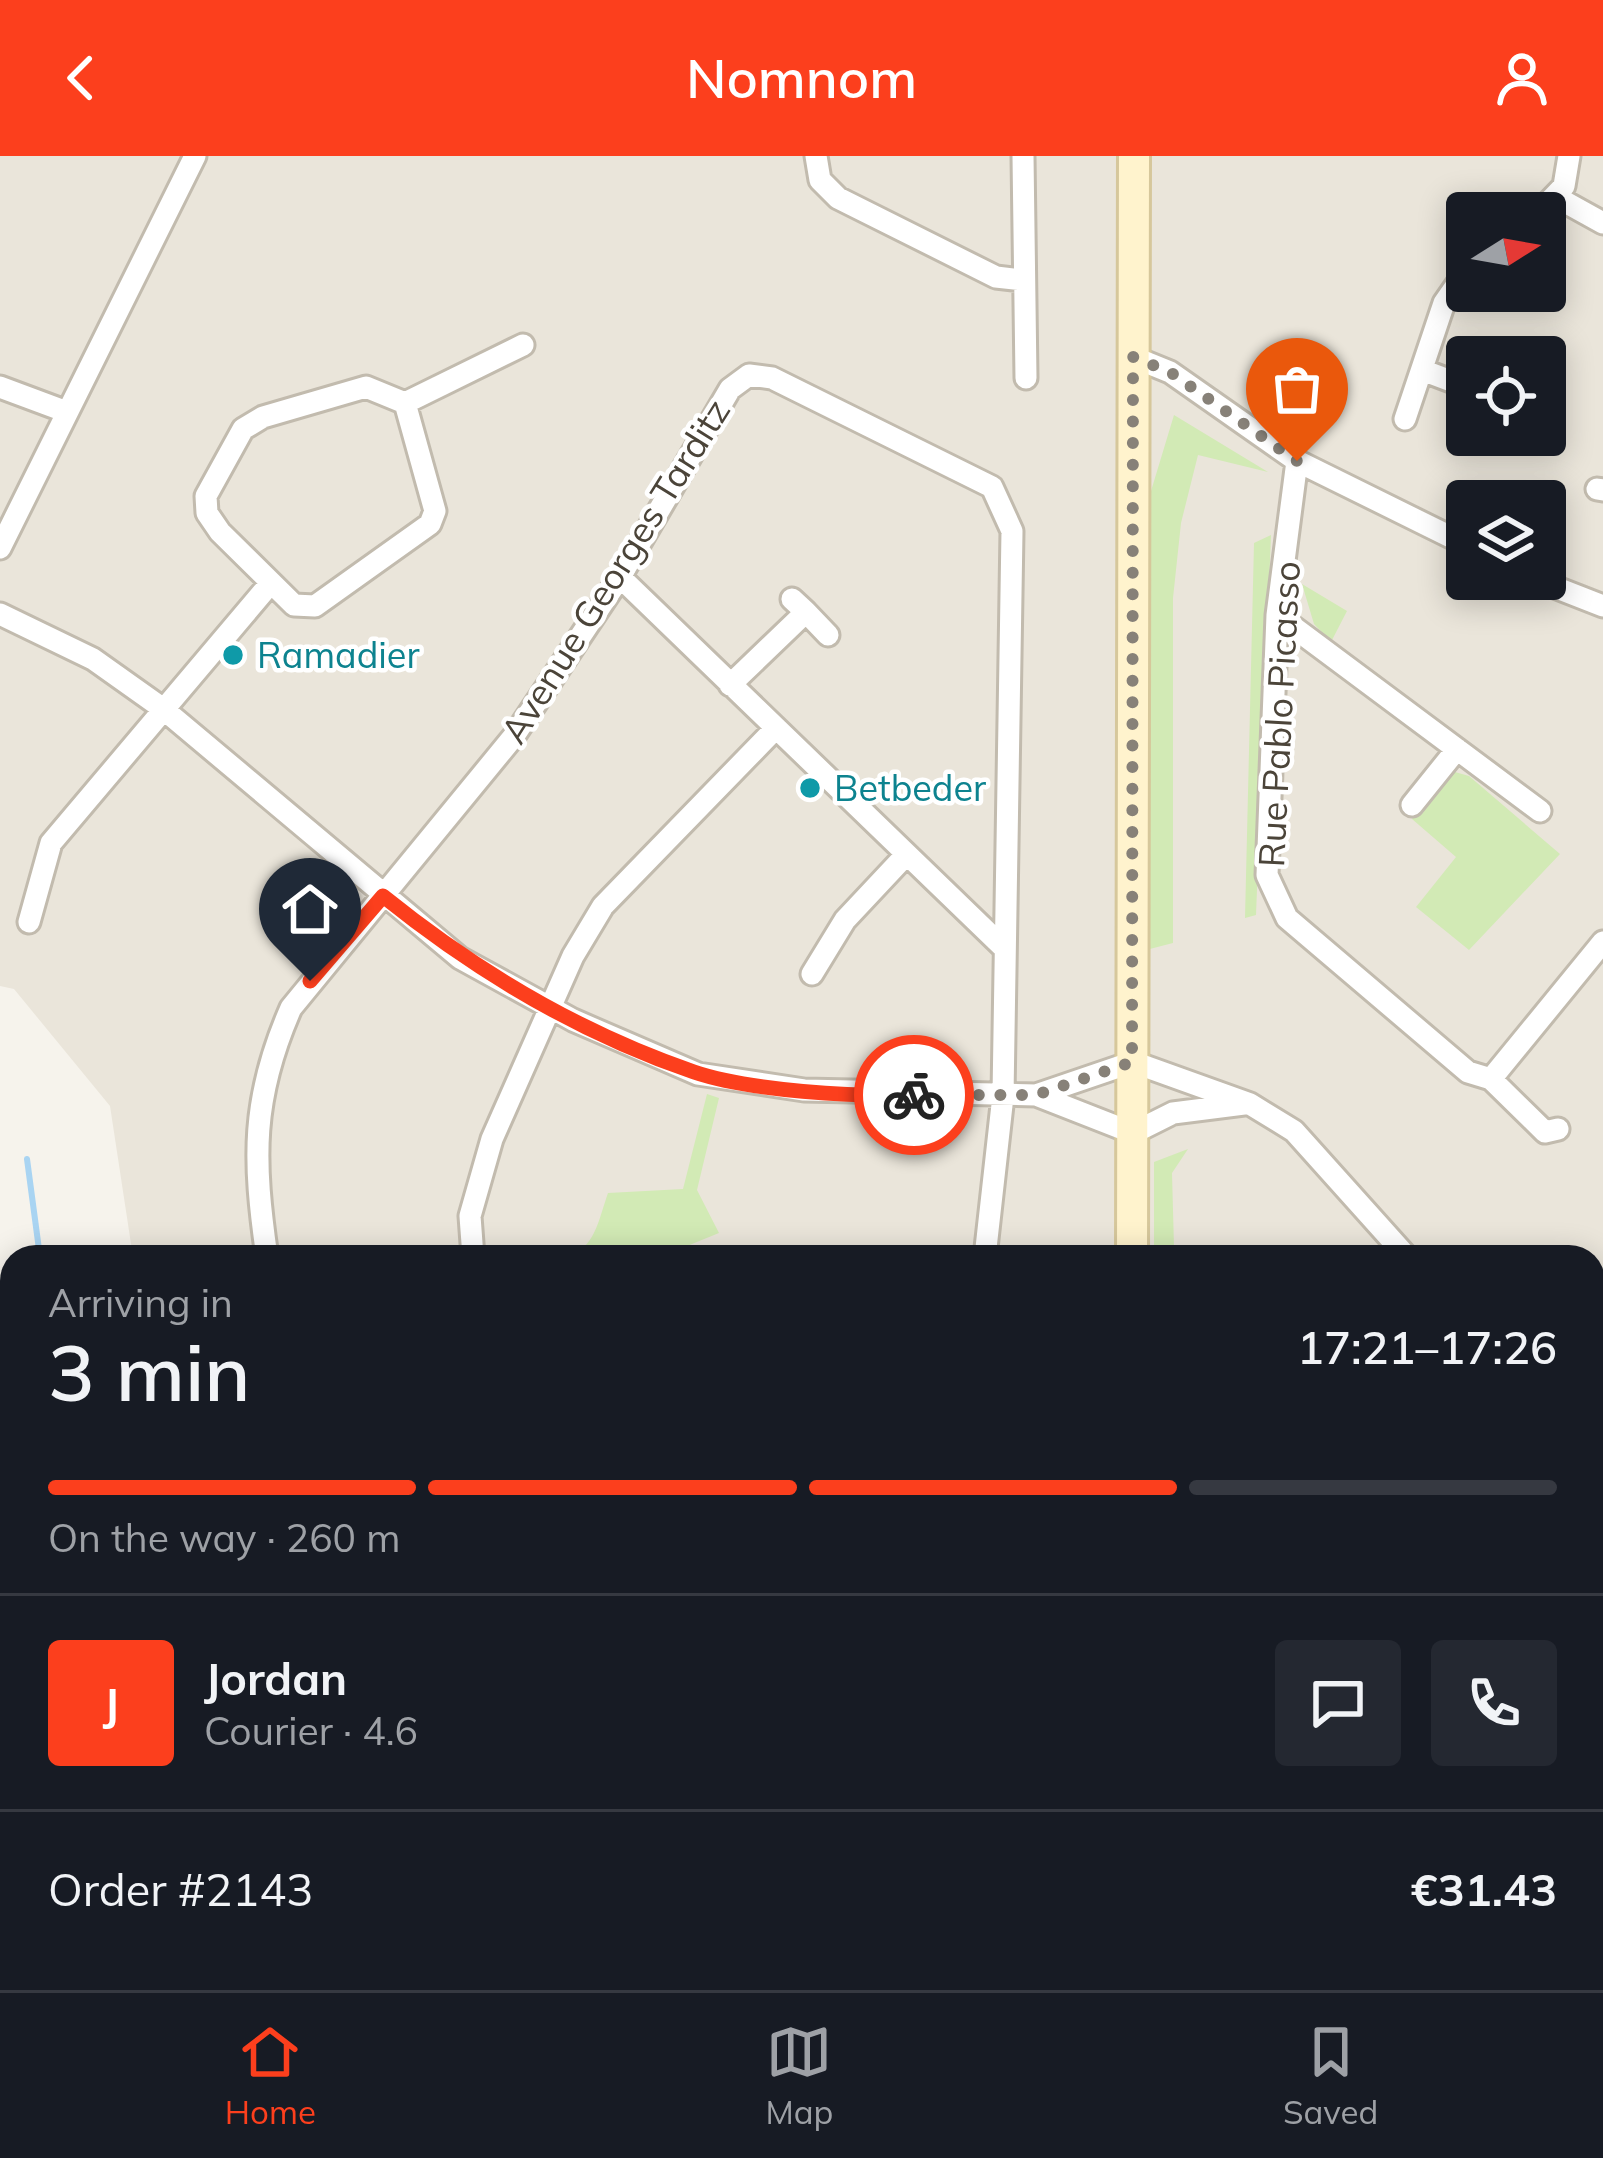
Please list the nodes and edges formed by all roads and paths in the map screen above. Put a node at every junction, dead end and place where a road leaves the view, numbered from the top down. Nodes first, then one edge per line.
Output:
1 (195, 156) edge
2 (816, 156) edge
3 (1024, 156) edge
4 (1134, 156) edge
5 (1569, 156) edge
6 (1558, 192) edge
7 (1566, 203) edge
8 (1603, 223) edge
9 (1022, 280) junction
10 (1446, 300) edge
11 (523, 345) dead end
12 (1133, 357) junction
13 (1422, 370) junction
14 (1026, 378) dead end
15 (1446, 380) edge
16 (0, 387) edge
17 (405, 403) junction
18 (67, 412) junction
19 (1406, 419) dead end
20 (1297, 461) junction
21 (1446, 535) edge
22 (0, 548) edge
23 (620, 577) junction
24 (268, 584) junction
25 (1566, 592) edge
26 (1603, 607) edge
27 (0, 614) edge
28 (1277, 615) junction
29 (828, 635) dead end
30 (730, 685) junction
31 (162, 708) junction
32 (775, 729) junction
33 (1457, 748) junction
34 (1412, 805) dead end
35 (1540, 811) dead end
36 (905, 856) junction
37 (383, 896) junction
38 (29, 922) dead end
39 (1603, 942) edge
40 (1003, 947) junction
41 (812, 974) dead end
42 (547, 1007) junction
43 (1132, 1062) junction
44 (1173, 1076) junction
45 (1091, 1079) junction
46 (1491, 1079) junction
47 (1036, 1095) junction
48 (1003, 1096) junction
49 (1250, 1104) junction
50 (1173, 1113) junction
51 (1093, 1115) junction
52 (1558, 1130) dead end
53 (1132, 1133) junction
54 (266, 1245) edge
55 (472, 1245) edge
56 (986, 1245) edge
57 (1132, 1245) edge
58 (1396, 1245) edge

1 - 18 street
2 - 9 street
3 - 9 street
4 - 12 main road
5 - 6 street
7 - 8 street
9 - 14 street
10 - 13 street
11 - 17 street
12 - 20 street
12 - 43 main road
13 - 15 street
13 - 19 street
16 - 18 street
17 - 24 street
17 - 24 street
18 - 22 street
20 - 21 street
20 - 28 street, Rue Pablo Picasso
23 - 30 street
23 - 37 street, Avenue Georges Tarditz
23 - 40 street, Avenue Georges Tarditz
24 - 31 street
25 - 26 street
27 - 31 street
28 - 33 street
28 - 46 street, Rue Pablo Picasso
29 - 30 street
30 - 32 street
31 - 37 street
31 - 38 street
32 - 36 street
32 - 42 street
33 - 34 street
33 - 35 street
36 - 40 street
36 - 41 street
37 - 42 street
37 - 54 street, Avenue Georges Tarditz
39 - 46 street
40 - 48 street, Avenue Georges Tarditz
42 - 48 street
42 - 55 street
43 - 44 street
43 - 45 street
43 - 53 main road
44 - 49 street
44 - 50 street
45 - 47 street
45 - 51 street
46 - 52 street, Rue Pablo Picasso
47 - 48 street
47 - 51 street
48 - 56 street, Avenue Georges Tarditz
49 - 50 street
49 - 58 street
50 - 53 street
51 - 53 street
53 - 57 main road

